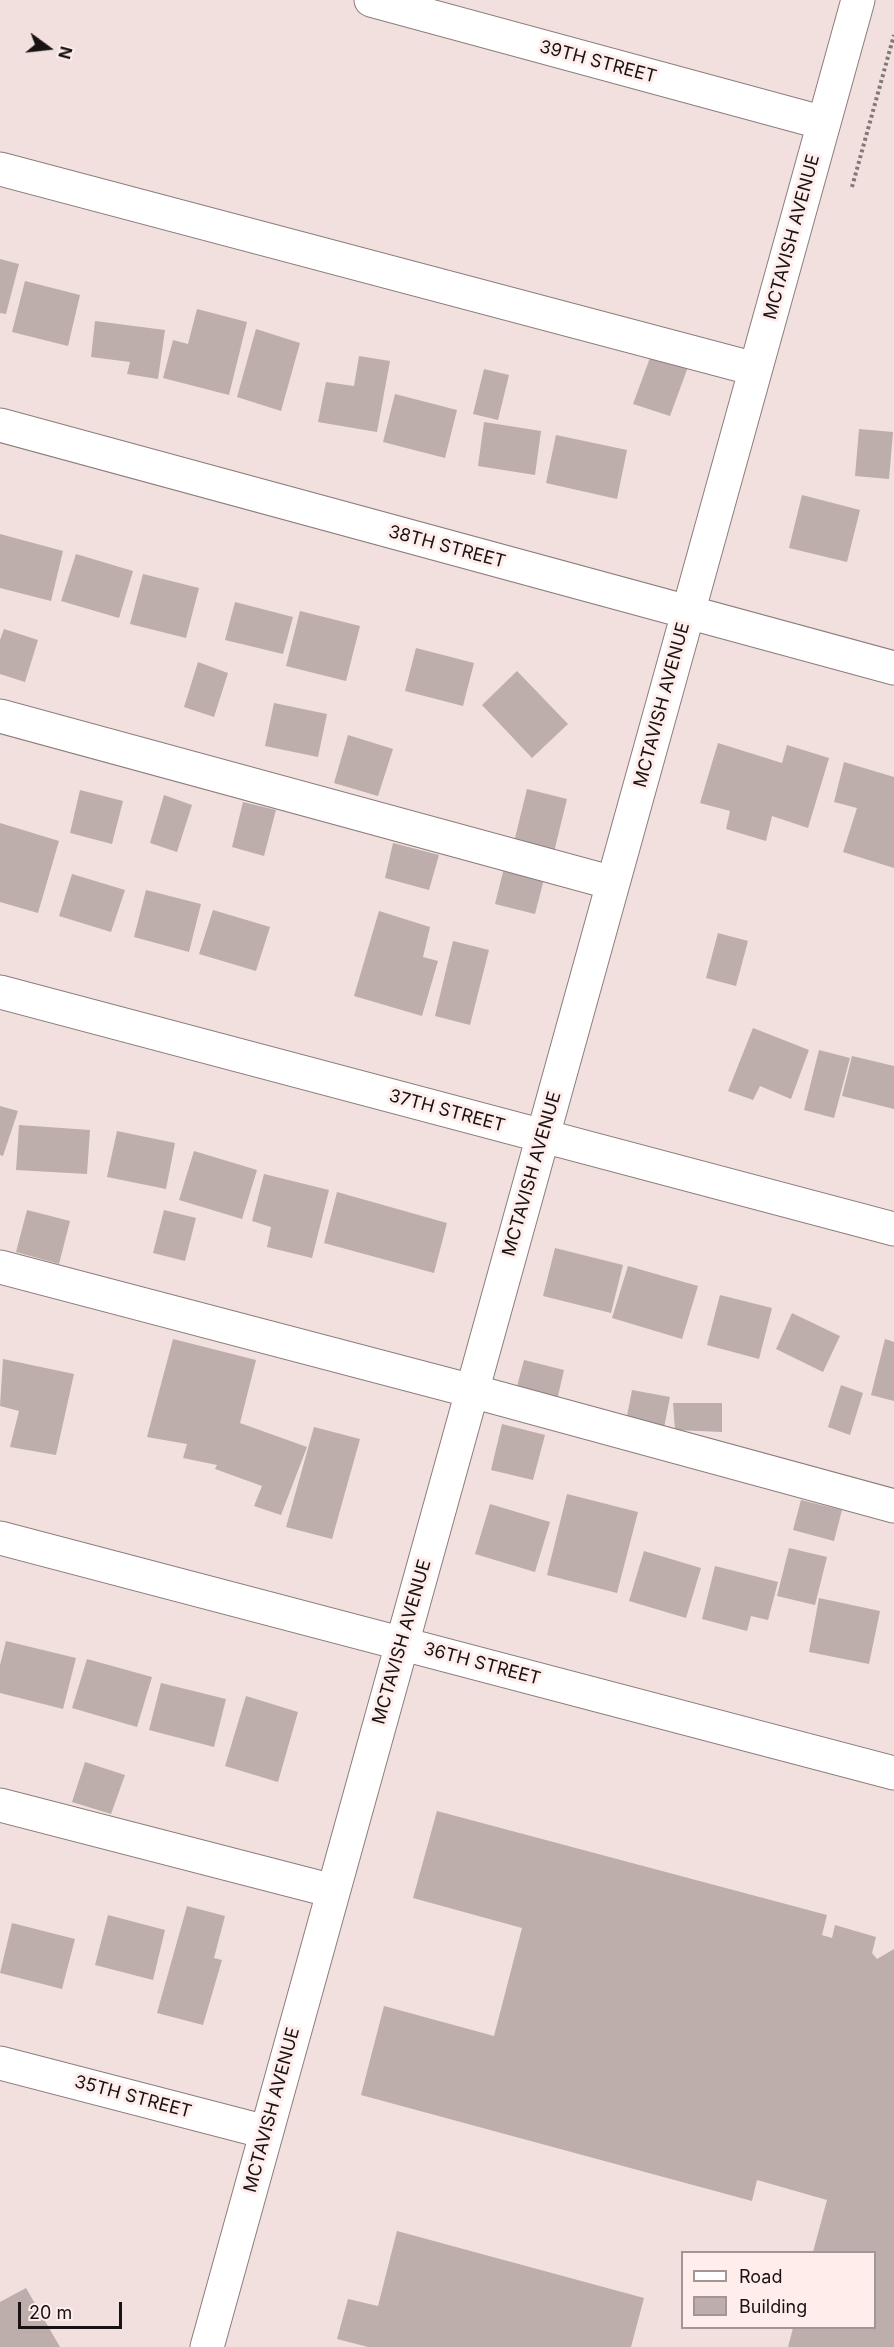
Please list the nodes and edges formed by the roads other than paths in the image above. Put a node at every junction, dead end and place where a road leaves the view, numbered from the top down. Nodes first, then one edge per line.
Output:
1 (371, 0) edge
2 (858, 0) edge
3 (824, 123) junction
4 (0, 169) edge
5 (755, 369) junction
6 (0, 425) edge
7 (688, 612) junction
8 (894, 668) edge
9 (0, 716) edge
10 (613, 883) junction
11 (0, 992) edge
12 (543, 1136) junction
13 (894, 1229) edge
14 (0, 1267) edge
15 (472, 1391) junction
16 (894, 1506) edge
17 (0, 1538) edge
18 (402, 1643) junction
19 (894, 1773) edge
20 (0, 1805) edge
21 (333, 1891) junction
22 (0, 2062) edge
23 (266, 2132) junction
24 (207, 2347) edge

1 - 3 street, 39TH STREET
2 - 3 street, MCTAVISH AVENUE
3 - 5 street, MCTAVISH AVENUE
4 - 5 street
5 - 7 street, MCTAVISH AVENUE
6 - 7 street, 38TH STREET
7 - 8 street, 38TH STREET
7 - 10 street, MCTAVISH AVENUE
9 - 10 street
10 - 12 street, MCTAVISH AVENUE
11 - 12 street, 37TH STREET
12 - 13 street, 37TH STREET
12 - 15 street, MCTAVISH AVENUE
14 - 15 street
15 - 16 street
15 - 18 street, MCTAVISH AVENUE
17 - 18 street, 36TH STREET
18 - 19 street, 36TH STREET
18 - 21 street, MCTAVISH AVENUE
20 - 21 street
21 - 23 street, MCTAVISH AVENUE
22 - 23 street, 35TH STREET
23 - 24 street, MCTAVISH AVENUE

